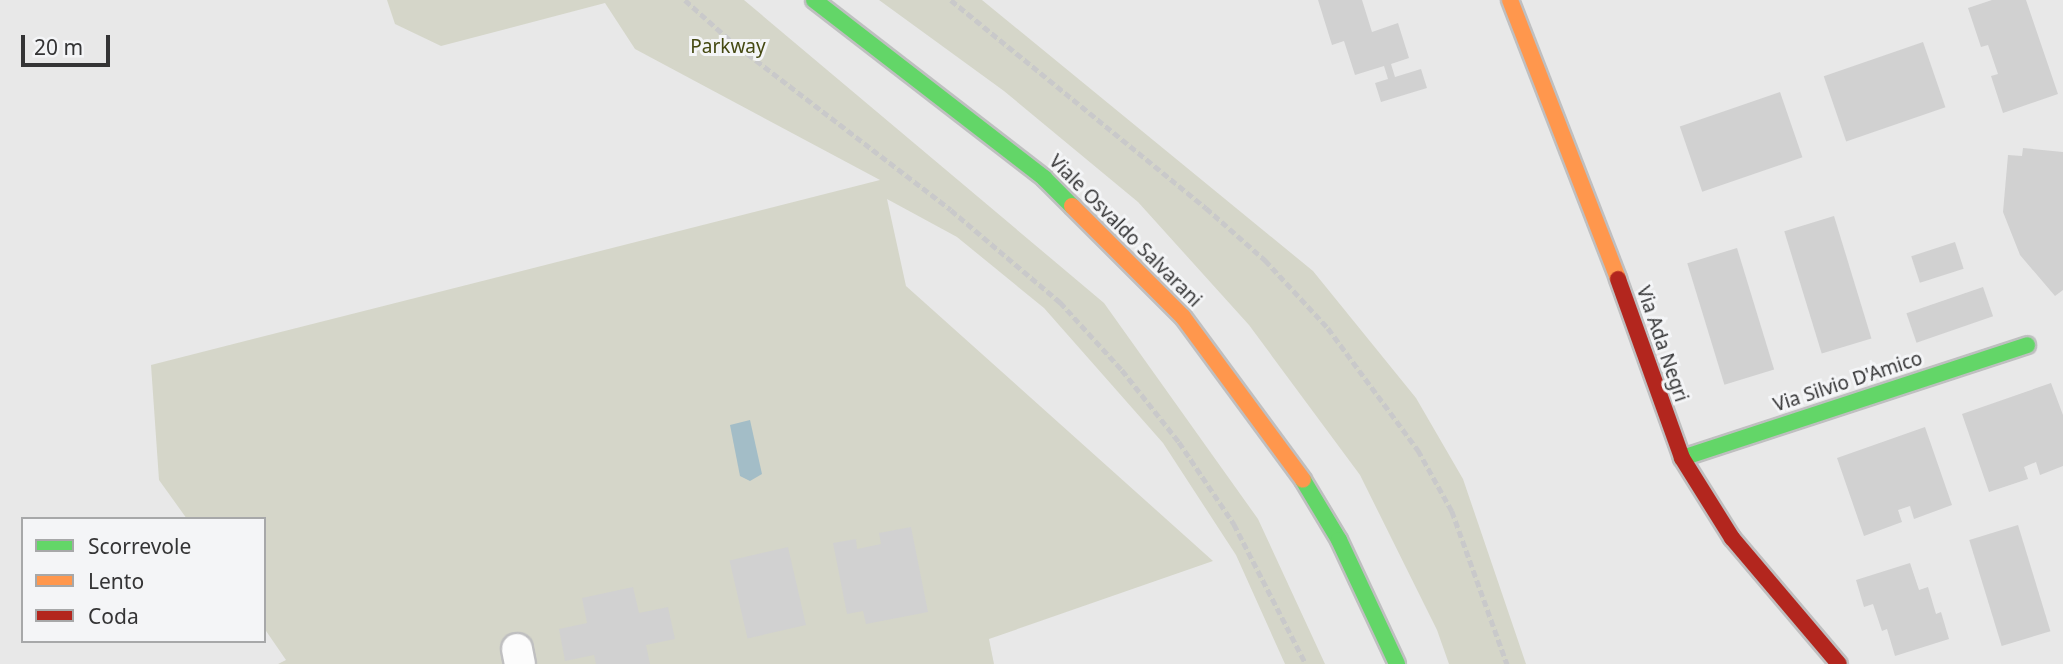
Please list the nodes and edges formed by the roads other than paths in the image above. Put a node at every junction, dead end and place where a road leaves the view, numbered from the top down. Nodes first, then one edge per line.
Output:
1 (814, 0) edge
2 (1510, 0) edge
3 (2027, 345) dead end
4 (1682, 458) junction
5 (1397, 664) edge
6 (1839, 664) edge

1 - 5 street, Viale Osvaldo Salvarani
2 - 4 street, Via Ada Negri
3 - 4 street, Via Silvio D'Amico
4 - 6 street, Via Ada Negri

